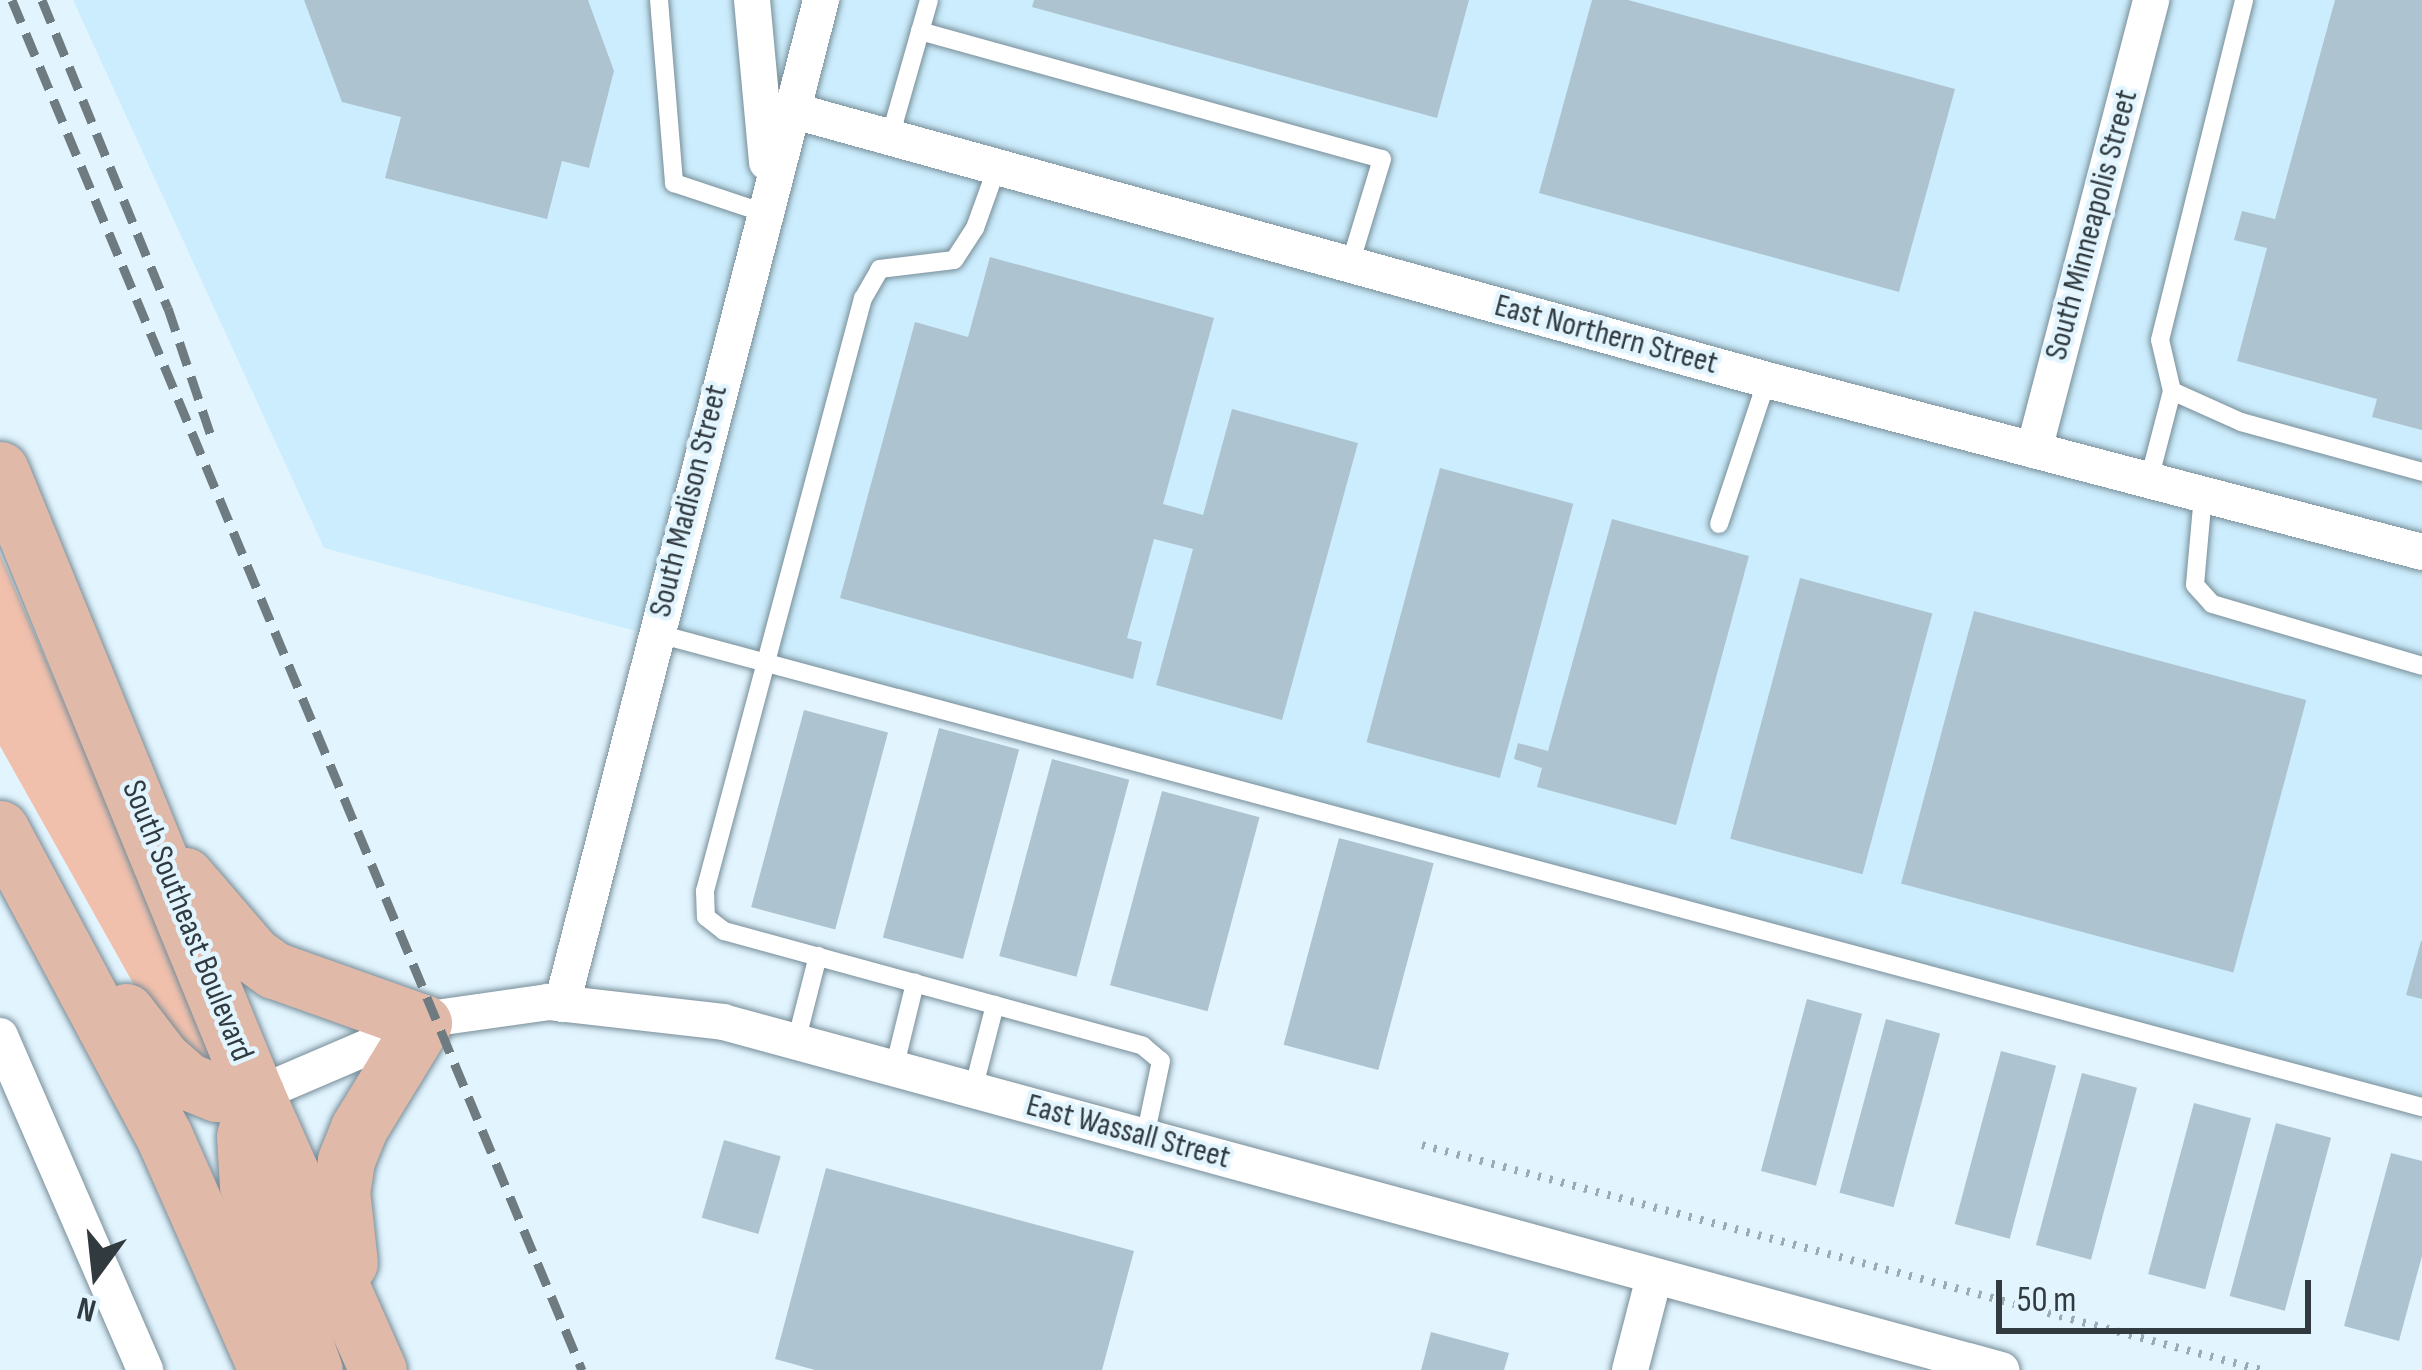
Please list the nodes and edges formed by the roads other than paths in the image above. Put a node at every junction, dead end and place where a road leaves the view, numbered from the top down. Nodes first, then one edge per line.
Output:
1 (659, 0) edge
2 (752, 0) edge
3 (820, 0) edge
4 (929, 0) edge
5 (2151, 0) edge
6 (2244, 0) edge
7 (920, 31) junction
8 (791, 110) junction
9 (890, 137) junction
10 (997, 167) junction
11 (767, 201) junction
12 (1350, 265) junction
13 (1768, 380) junction
14 (2172, 391) junction
15 (2034, 450) junction
16 (0, 470) edge
17 (2422, 472) edge
18 (2149, 480) junction
19 (2204, 495) junction
20 (1719, 524) dead end
21 (2422, 552) edge
22 (655, 634) junction
23 (765, 663) junction
24 (2422, 667) edge
25 (0, 829) edge
26 (155, 841) junction
27 (38, 896) junction
28 (818, 956) junction
29 (915, 983) junction
30 (562, 1004) junction
31 (994, 1005) junction
32 (423, 1023) junction
33 (0, 1036) edge
34 (796, 1042) junction
35 (894, 1069) junction
36 (973, 1090) junction
37 (256, 1095) junction
38 (2422, 1107) edge
39 (1145, 1137) junction
40 (1654, 1277) junction
41 (368, 1349) edge
42 (145, 1370) edge
43 (267, 1370) edge
44 (314, 1370) edge
45 (1630, 1370) edge
46 (2001, 1370) edge

1 - 11 lane
2 - 11 street
3 - 8 street, South Madison Street
4 - 7 lane
5 - 15 street, South Minneapolis Street
6 - 14 lane
7 - 9 lane
7 - 12 lane
8 - 9 street, East Northern Street
8 - 11 street, South Madison Street
9 - 10 street, East Northern Street
10 - 12 street, East Northern Street
10 - 23 lane
11 - 22 street, South Madison Street
12 - 13 street, East Northern Street
13 - 15 street, East Northern Street
13 - 20 lane
14 - 17 lane
14 - 18 lane
15 - 18 street, East Northern Street
16 - 26 main road, South Southeast Boulevard
18 - 19 street, East Northern Street
19 - 21 street, East Northern Street
19 - 24 lane
22 - 23 lane
22 - 30 street, South Madison Street
23 - 28 lane
23 - 38 lane
25 - 27 main road
26 - 32 main road
26 - 37 main road, South Southeast Boulevard
27 - 37 main road
27 - 43 main road
28 - 29 lane
28 - 34 lane
29 - 31 lane
29 - 35 lane
30 - 32 street, East Wassall Street
30 - 34 street, East Wassall Street
31 - 36 lane
31 - 39 lane
32 - 37 street, East Wassall Street
32 - 41 main road
33 - 42 street
34 - 35 street, East Wassall Street
35 - 36 street, East Wassall Street
36 - 39 street, East Wassall Street
37 - 41 main road, South Southeast Boulevard
37 - 44 main road
39 - 40 street, East Wassall Street
40 - 45 street
40 - 46 street, East Wassall Street

